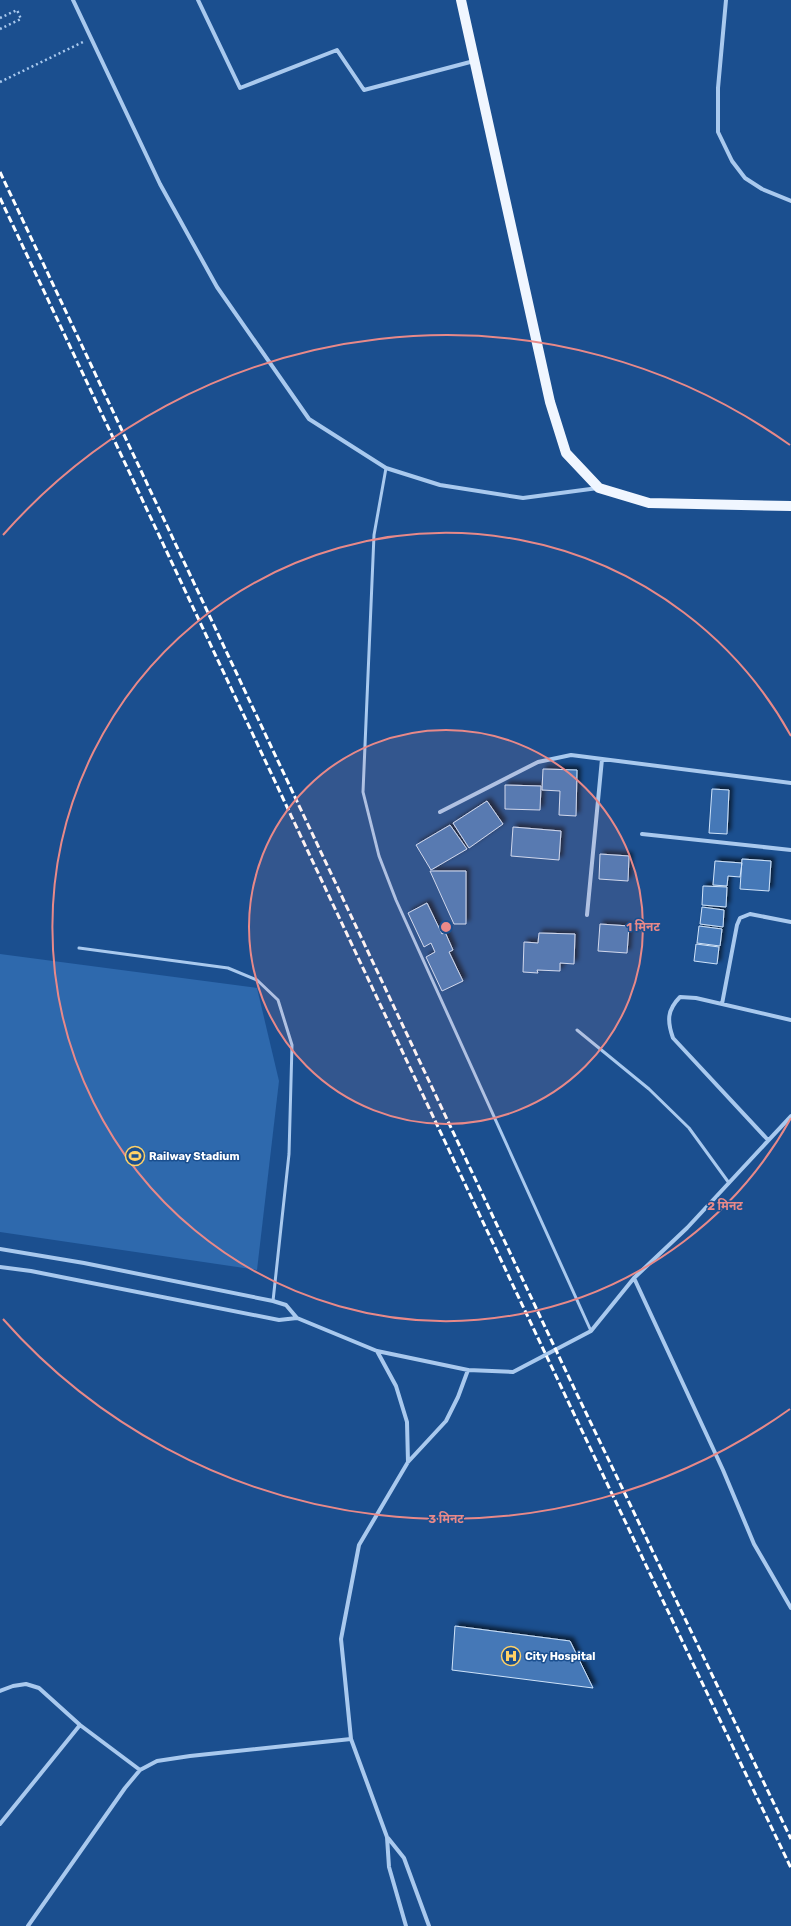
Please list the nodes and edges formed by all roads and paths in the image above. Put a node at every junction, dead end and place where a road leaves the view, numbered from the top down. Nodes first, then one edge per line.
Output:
1 (73, 0) edge
2 (198, 0) edge
3 (461, 0) edge
4 (726, 0) edge
5 (0, 18) edge
6 (0, 29) edge
7 (91, 38) junction
8 (474, 61) junction
9 (0, 82) edge
10 (791, 201) edge
11 (386, 468) junction
12 (599, 488) junction
13 (791, 506) edge
14 (602, 759) junction
15 (791, 783) edge
16 (440, 812) dead end
17 (642, 834) dead end
18 (791, 850) edge
19 (587, 915) dead end
20 (791, 922) edge
21 (80, 948) dead end
22 (722, 1004) junction
23 (791, 1020) edge
24 (577, 1030) dead end
25 (791, 1116) edge
26 (768, 1140) junction
27 (729, 1182) junction
28 (0, 1249) edge
29 (0, 1267) edge
30 (634, 1278) junction
31 (273, 1301) junction
32 (297, 1318) junction
33 (591, 1331) junction
34 (377, 1351) junction
35 (468, 1370) junction
36 (408, 1462) junction
37 (791, 1608) edge
38 (0, 1692) edge
39 (80, 1725) junction
40 (351, 1739) junction
41 (140, 1770) junction
42 (0, 1824) edge
43 (388, 1837) junction
44 (28, 1926) edge
45 (406, 1926) edge
46 (429, 1926) edge

1 - 7 street
2 - 8 street
3 - 8 main road
4 - 10 street
5 - 6 path
7 - 9 path
7 - 11 street
8 - 12 main road
11 - 12 street
11 - 33 lane
12 - 13 main road
14 - 15 street
14 - 16 street
14 - 19 street
17 - 18 street
20 - 22 street
21 - 31 lane
22 - 23 street
22 - 26 street
24 - 27 lane
25 - 26 street
26 - 27 street
27 - 30 street
28 - 31 street
29 - 32 street
30 - 33 street
30 - 37 street
31 - 32 street
32 - 34 street
33 - 35 street
34 - 35 street
34 - 36 street
35 - 36 street
36 - 40 street
38 - 39 street
39 - 41 street
39 - 42 street
40 - 41 street
40 - 43 street
41 - 44 street
43 - 45 street
43 - 46 street

